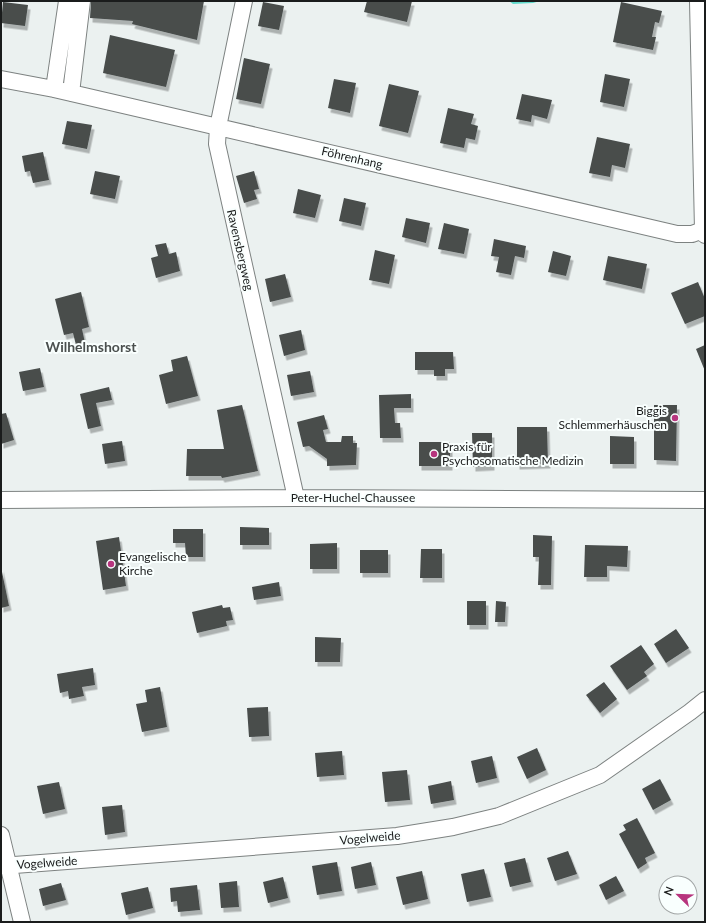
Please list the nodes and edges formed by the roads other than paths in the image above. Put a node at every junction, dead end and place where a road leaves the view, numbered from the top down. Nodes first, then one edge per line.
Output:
1 (67, 1) edge
2 (82, 1) edge
3 (244, 1) edge
4 (698, 1) edge
5 (702, 75) edge
6 (1, 79) edge
7 (54, 89) junction
8 (71, 93) junction
9 (218, 127) junction
10 (704, 233) edge
11 (296, 498) junction
12 (1, 500) edge
13 (705, 500) edge
14 (705, 700) edge
15 (1, 835) edge
16 (5, 866) edge
17 (22, 922) edge

1 - 7 street
2 - 8 street
3 - 9 street, Ravensbergweg
4 - 5 street
5 - 10 street
6 - 7 street, Föhrenhang
7 - 8 street, Föhrenhang
8 - 9 street, Föhrenhang
9 - 10 street, Föhrenhang
9 - 11 street, Ravensbergweg
11 - 12 street, Peter-Huchel-Chaussee
11 - 13 street, Peter-Huchel-Chaussee
14 - 16 street, Vogelweide
15 - 16 street
16 - 17 street

